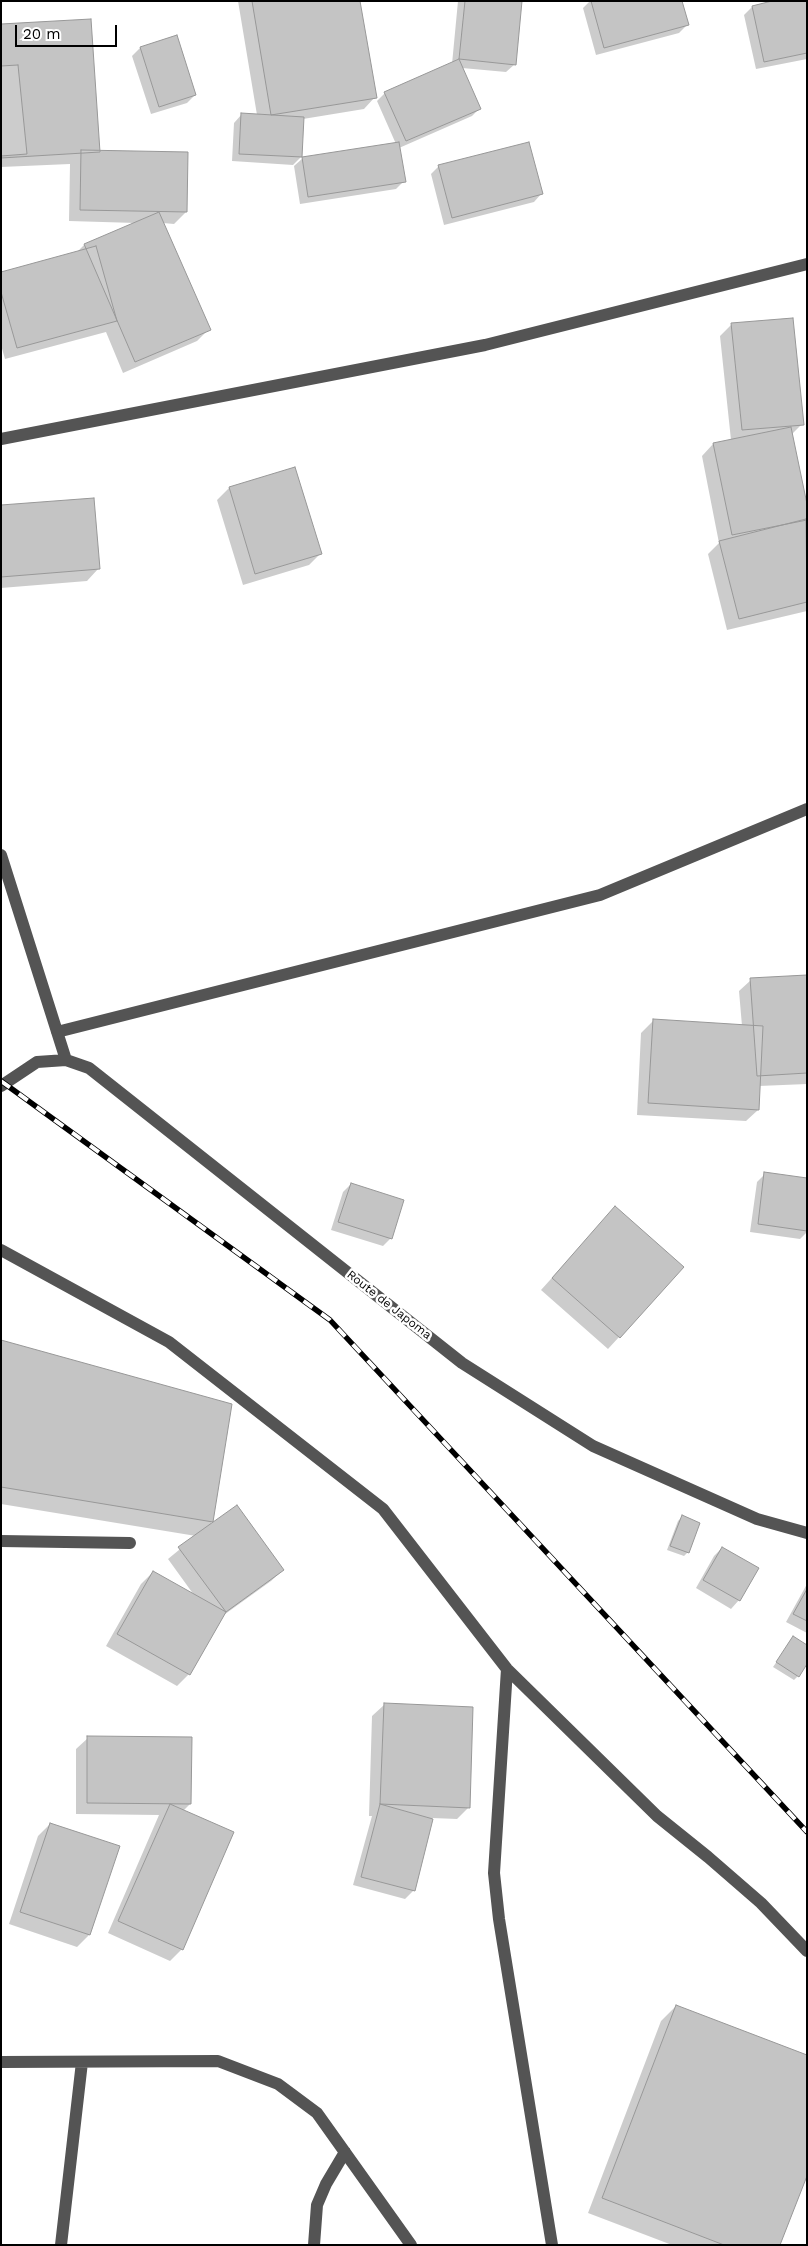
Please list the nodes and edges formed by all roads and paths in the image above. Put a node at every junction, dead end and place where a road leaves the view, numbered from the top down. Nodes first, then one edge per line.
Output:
1 (807, 264) edge
2 (1, 439) edge
3 (807, 809) edge
4 (1, 855) edge
5 (57, 1032) junction
6 (66, 1060) junction
7 (1, 1086) edge
8 (1, 1250) edge
9 (807, 1533) edge
10 (1, 1541) edge
11 (130, 1543) dead end
12 (507, 1669) junction
13 (807, 1951) edge
14 (1, 2062) edge
15 (82, 2062) junction
16 (345, 2152) junction
17 (61, 2245) edge
18 (314, 2245) edge
19 (411, 2245) edge
20 (552, 2245) edge

1 - 2 street
3 - 5 street
4 - 5 street
5 - 6 street
6 - 7 street, Route de Japoma
6 - 9 street, Route de Japoma
8 - 12 street
10 - 11 street
12 - 13 street
12 - 20 street
14 - 15 street
15 - 16 street
15 - 17 street
16 - 18 street
16 - 19 street

